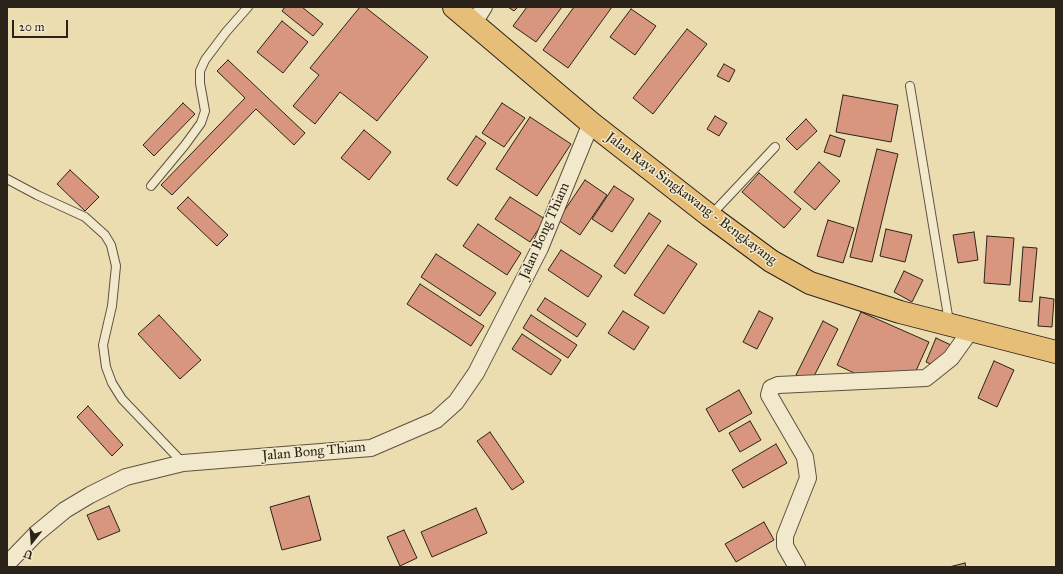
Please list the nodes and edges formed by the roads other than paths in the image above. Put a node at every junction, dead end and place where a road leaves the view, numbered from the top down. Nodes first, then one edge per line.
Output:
1 (248, 7) edge
2 (454, 7) edge
3 (479, 15) edge
4 (910, 86) dead end
5 (591, 123) junction
6 (775, 147) dead end
7 (7, 179) edge
8 (151, 186) dead end
9 (710, 216) junction
10 (949, 324) junction
11 (971, 330) junction
12 (1056, 352) edge
13 (183, 463) junction
14 (7, 564) edge
15 (797, 567) edge

1 - 8 lane
2 - 3 main road, Jalan Raya Singkawang - Bengkayang
3 - 5 main road, Jalan Raya Singkawang - Bengkayang
4 - 10 lane
5 - 9 main road, Jalan Raya Singkawang - Bengkayang
5 - 13 street, Jalan Bong Thiam
6 - 9 lane
7 - 13 lane
9 - 10 main road, Jalan Raya Singkawang - Bengkayang
10 - 11 main road, Jalan Raya Singkawang - Bengkayang
11 - 12 main road, Jalan Raya Singkawang - Bengkayang
11 - 15 street
13 - 14 street, Jalan Bong Thiam

